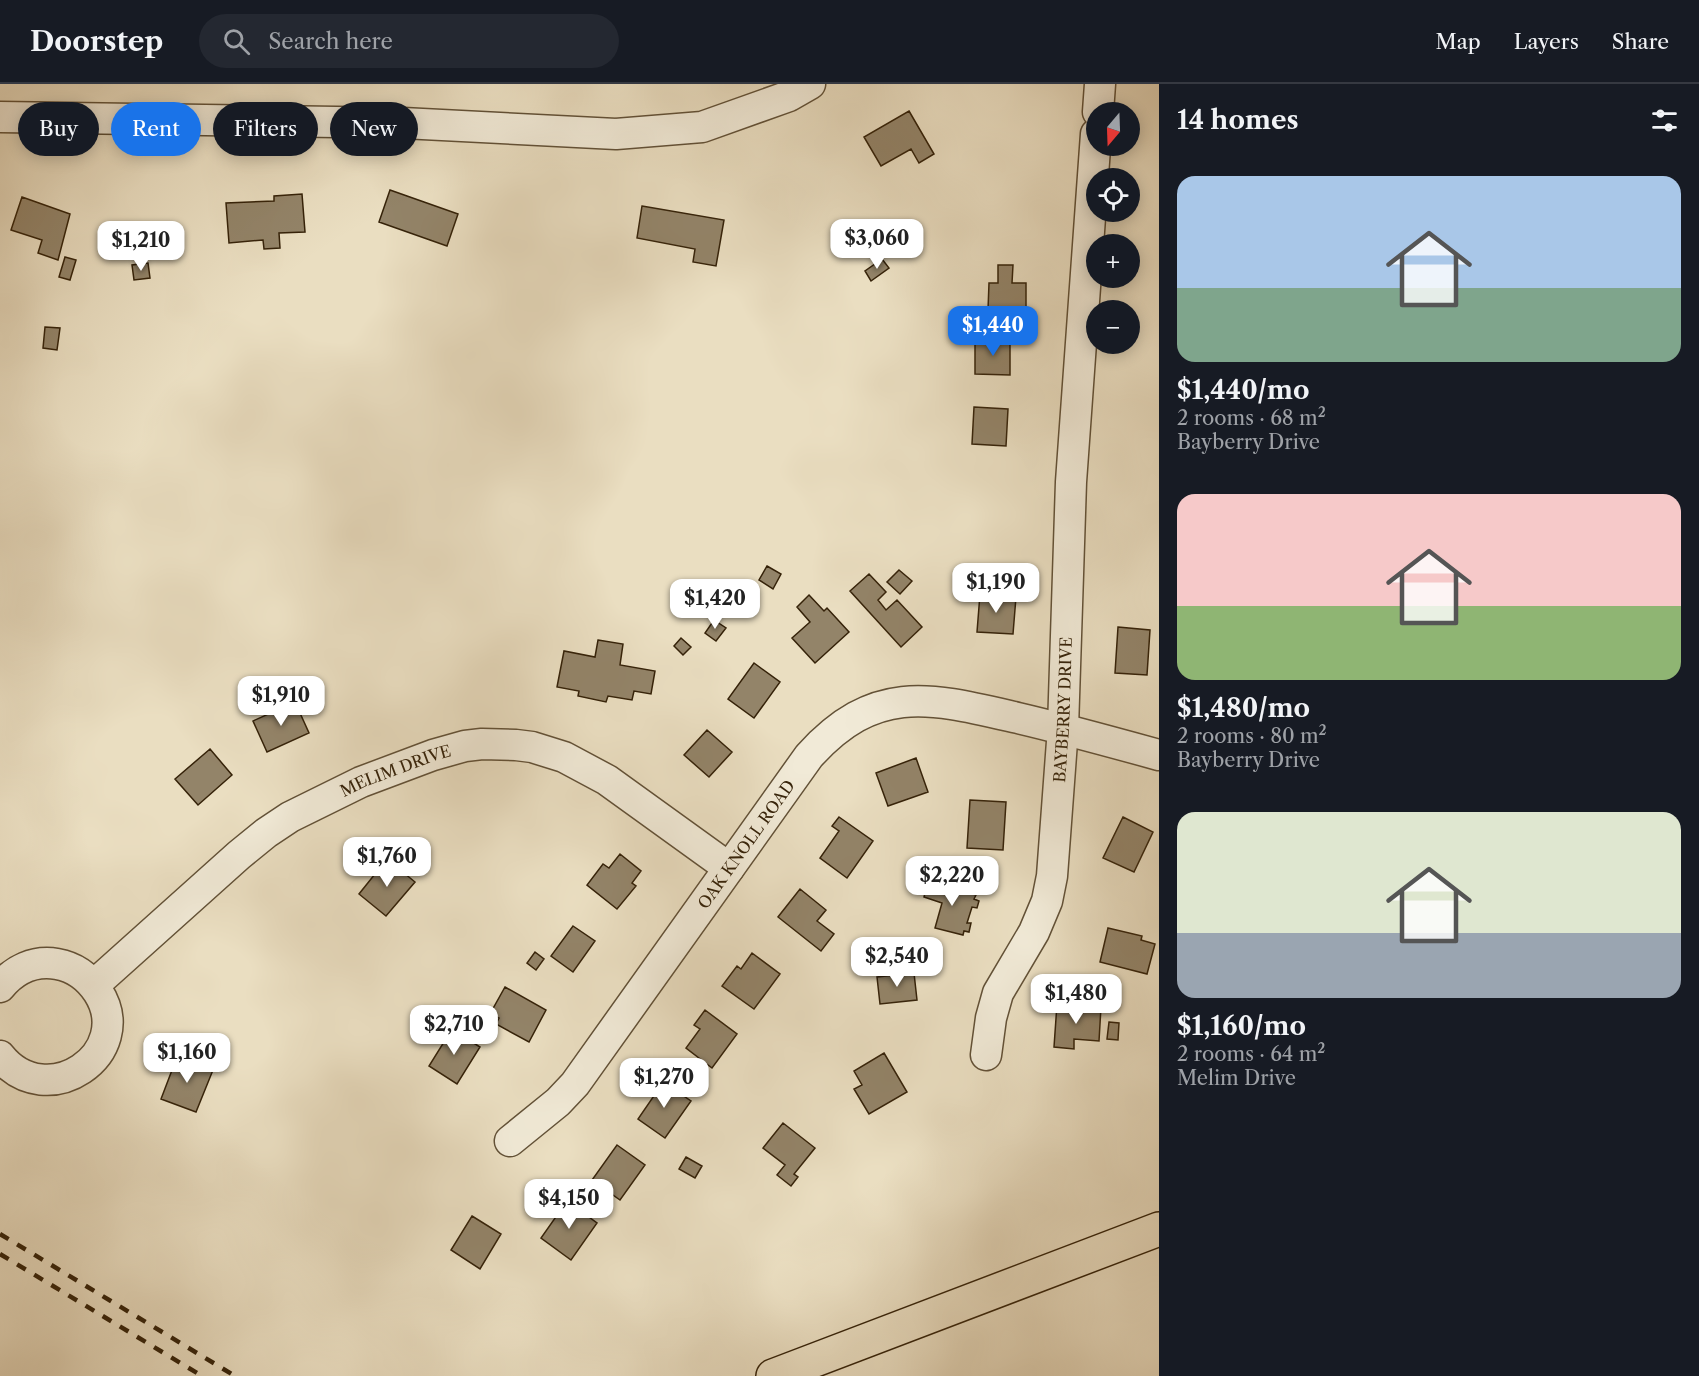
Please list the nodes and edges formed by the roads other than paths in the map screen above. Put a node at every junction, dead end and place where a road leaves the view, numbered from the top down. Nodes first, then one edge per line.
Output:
1 (810, 84) edge
2 (1100, 84) edge
3 (1099, 102) edge
4 (0, 117) edge
5 (1094, 156) edge
6 (1063, 728) junction
7 (1159, 755) edge
8 (729, 868) junction
9 (94, 985) junction
10 (0, 987) edge
11 (986, 1055) dead end
12 (0, 1056) edge
13 (510, 1142) dead end
14 (1159, 1229) edge
15 (773, 1376) edge

1 - 4 street
2 - 3 street
5 - 6 street, BAYBERRY DRIVE
6 - 7 street, OAK KNOLL ROAD
6 - 8 street, OAK KNOLL ROAD
6 - 11 street, BAYBERRY DRIVE
8 - 9 street, MELIM DRIVE
8 - 13 street, OAK KNOLL ROAD
9 - 10 street
9 - 12 street
14 - 15 highway

